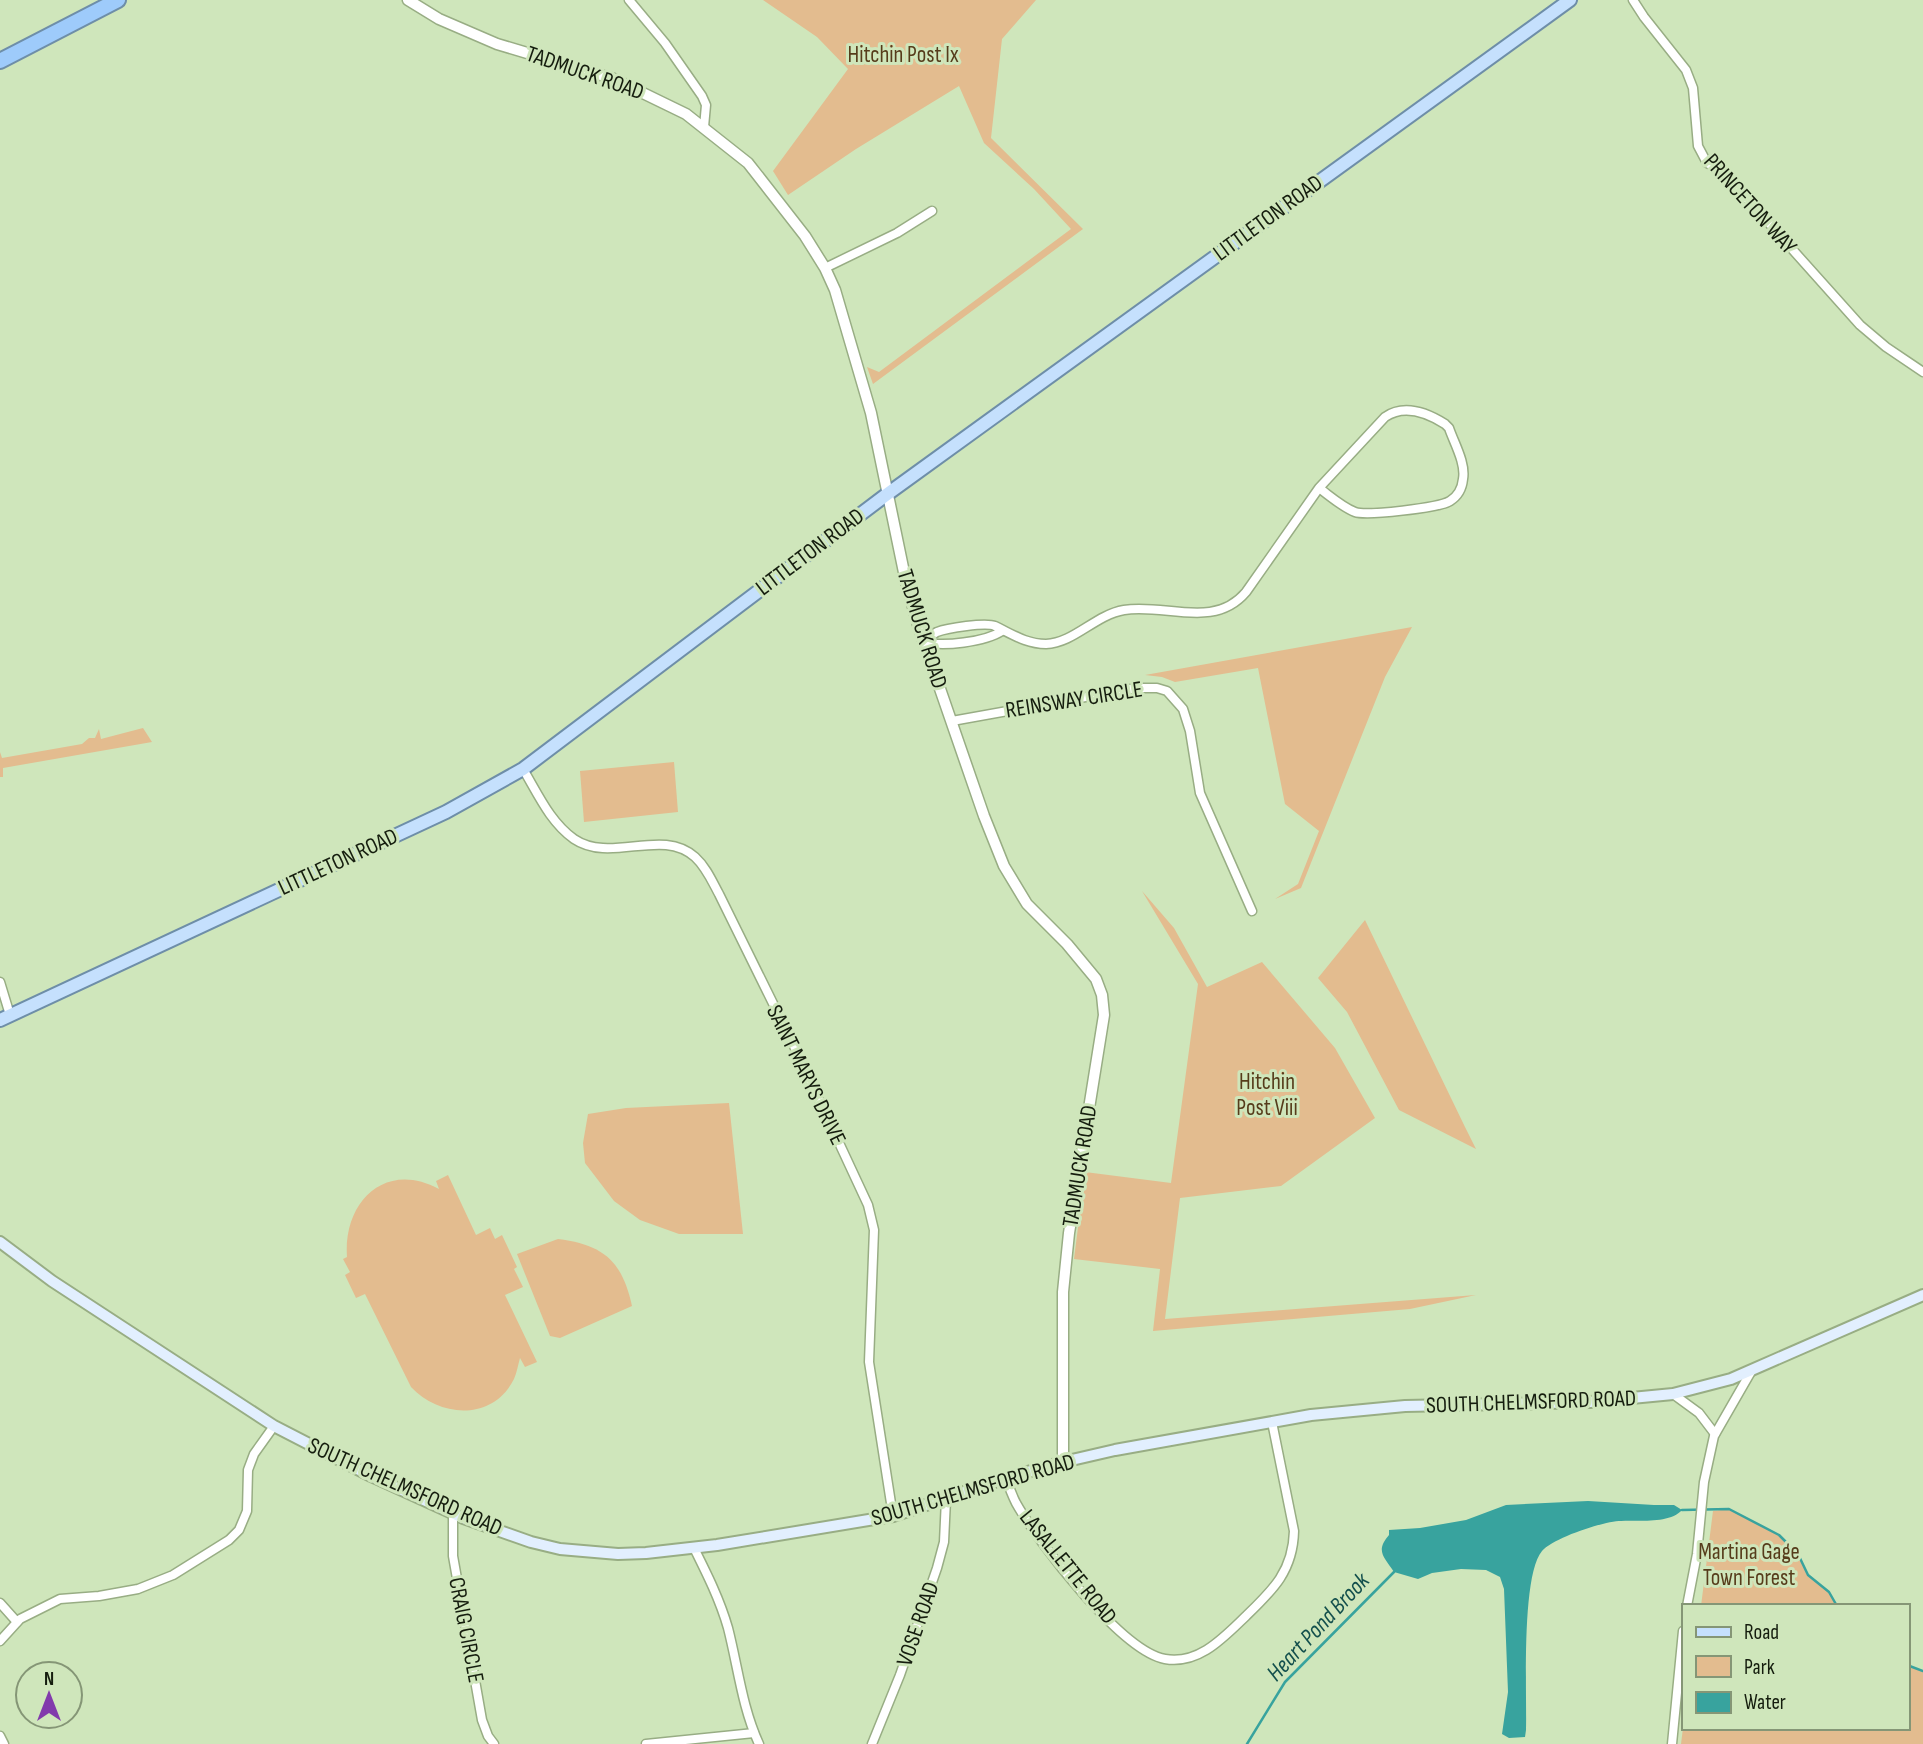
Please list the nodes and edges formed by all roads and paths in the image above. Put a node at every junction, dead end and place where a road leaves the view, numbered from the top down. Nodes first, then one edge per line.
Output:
1 (118, 0) edge
2 (408, 0) edge
3 (629, 0) edge
4 (1570, 0) edge
5 (1633, 0) edge
6 (0, 61) edge
7 (705, 127) junction
8 (932, 211) dead end
9 (825, 268) junction
10 (1923, 372) edge
11 (1319, 488) junction
12 (886, 495) junction
13 (1002, 631) junction
14 (924, 642) junction
15 (952, 721) junction
16 (523, 769) junction
17 (1252, 911) dead end
18 (0, 982) edge
19 (0, 1005) edge
20 (5, 1017) edge
21 (0, 1242) edge
22 (1923, 1295) edge
23 (1752, 1370) junction
24 (1673, 1394) junction
25 (1272, 1422) junction
26 (274, 1426) junction
27 (1715, 1434) junction
28 (1063, 1462) junction
29 (1006, 1478) junction
30 (946, 1499) junction
31 (453, 1513) junction
32 (893, 1516) junction
33 (694, 1548) junction
34 (0, 1603) edge
35 (1687, 1604) edge
36 (17, 1622) junction
37 (0, 1641) edge
38 (1682, 1641) edge
39 (754, 1732) junction
40 (0, 1736) edge
41 (4, 1744) edge
42 (494, 1744) edge
43 (646, 1744) edge
44 (759, 1744) edge
45 (872, 1744) edge
46 (1672, 1744) edge

1 - 6 highway
2 - 7 street, TADMUCK ROAD
3 - 7 street
4 - 12 main road, LITTLETON ROAD
5 - 10 street, PRINCETON WAY
7 - 9 street, TADMUCK ROAD
8 - 9 street
9 - 12 street, TADMUCK ROAD
11 - 11 street
11 - 13 street
12 - 14 street, TADMUCK ROAD
12 - 16 main road, LITTLETON ROAD
13 - 14 street
13 - 14 street
14 - 15 street, TADMUCK ROAD
15 - 17 street, REINSWAY CIRCLE
15 - 28 street, TADMUCK ROAD
16 - 20 main road, LITTLETON ROAD
16 - 32 street, SAINT MARYS DRIVE
18 - 20 street
19 - 20 street
21 - 26 main road, SOUTH CHELMSFORD ROAD
22 - 23 main road, SOUTH CHELMSFORD ROAD
23 - 24 main road, SOUTH CHELMSFORD ROAD
23 - 27 street
24 - 25 main road, SOUTH CHELMSFORD ROAD
24 - 27 street
25 - 28 main road, SOUTH CHELMSFORD ROAD
25 - 29 street, LASALLETTE ROAD
26 - 31 main road, SOUTH CHELMSFORD ROAD
26 - 36 street
27 - 35 street
28 - 29 main road, SOUTH CHELMSFORD ROAD
29 - 30 main road, SOUTH CHELMSFORD ROAD
30 - 32 main road, SOUTH CHELMSFORD ROAD
30 - 45 street, VOSE ROAD
31 - 33 main road, SOUTH CHELMSFORD ROAD
31 - 42 street, CRAIG CIRCLE
32 - 33 main road, SOUTH CHELMSFORD ROAD
33 - 39 street
34 - 36 street
36 - 37 street
38 - 46 street
39 - 43 street
39 - 44 street
40 - 41 street

